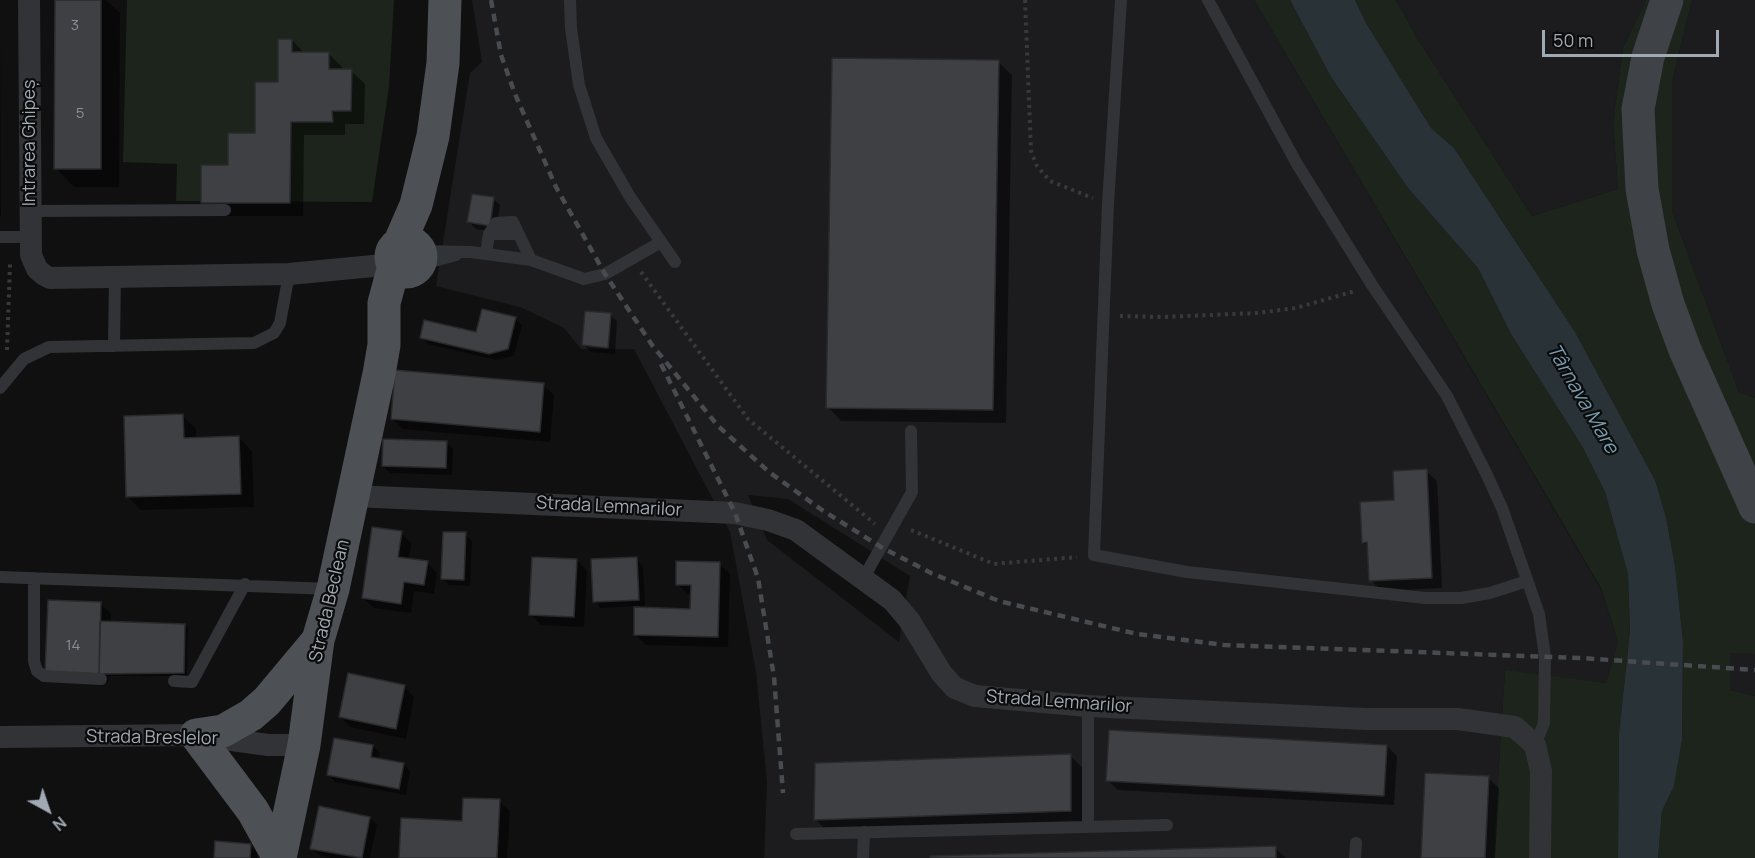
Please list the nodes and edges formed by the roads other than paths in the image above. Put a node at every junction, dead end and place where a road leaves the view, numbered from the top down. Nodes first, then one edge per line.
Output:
1 (29, 0) edge
2 (445, 0) edge
3 (570, 0) edge
4 (1121, 0) edge
5 (1208, 0) edge
6 (1667, 0) edge
7 (225, 210) dead end
8 (30, 211) junction
9 (14, 237) edge
10 (661, 242) junction
11 (486, 253) junction
12 (406, 257) junction
13 (531, 260) junction
14 (675, 262) dead end
15 (289, 274) junction
16 (116, 276) junction
17 (114, 346) junction
18 (3, 382) edge
19 (911, 431) dead end
20 (354, 496) junction
21 (1755, 507) edge
22 (0, 577) edge
23 (34, 578) junction
24 (863, 579) junction
25 (1527, 581) junction
26 (245, 584) junction
27 (333, 589) junction
28 (318, 640) junction
29 (101, 679) dead end
30 (174, 681) dead end
31 (1088, 706) junction
32 (196, 735) junction
33 (0, 737) edge
34 (304, 745) junction
35 (1535, 746) junction
36 (1167, 825) dead end
37 (1088, 827) junction
38 (864, 832) junction
39 (796, 834) dead end
40 (1356, 843) dead end
41 (279, 858) edge
42 (863, 858) edge
43 (1355, 858) edge
44 (1540, 858) edge

1 - 8 street, Intrarea Ghipeș
2 - 12 main road, Strada Beclean
3 - 10 lane
4 - 25 lane
5 - 25 lane
6 - 21 main road
7 - 8 lane
8 - 9 street, Intrarea Ghipeș
9 - 16 street, Intrarea Ghipeș
10 - 13 lane
10 - 14 lane
11 - 12 lane
11 - 13 lane
11 - 13 lane
12 - 15 street
12 - 20 main road, Strada Beclean
15 - 16 street
15 - 17 lane
16 - 17 lane
17 - 18 lane
19 - 24 lane
20 - 24 street, Strada Lemnarilor
20 - 27 main road, Strada Beclean
22 - 23 lane
23 - 26 lane
23 - 29 lane
24 - 31 street, Strada Lemnarilor
25 - 35 lane
26 - 27 lane
26 - 30 lane
27 - 28 main road, Strada Beclean
28 - 32 main road
28 - 34 main road, Strada Beclean
31 - 35 street, Strada Lemnarilor
31 - 37 lane
32 - 33 street, Strada Breslelor
32 - 34 street, Strada Breslelor
32 - 41 main road
34 - 41 main road, Strada Beclean
35 - 44 street
36 - 37 lane
37 - 38 lane
38 - 39 lane
38 - 42 lane
40 - 43 lane

